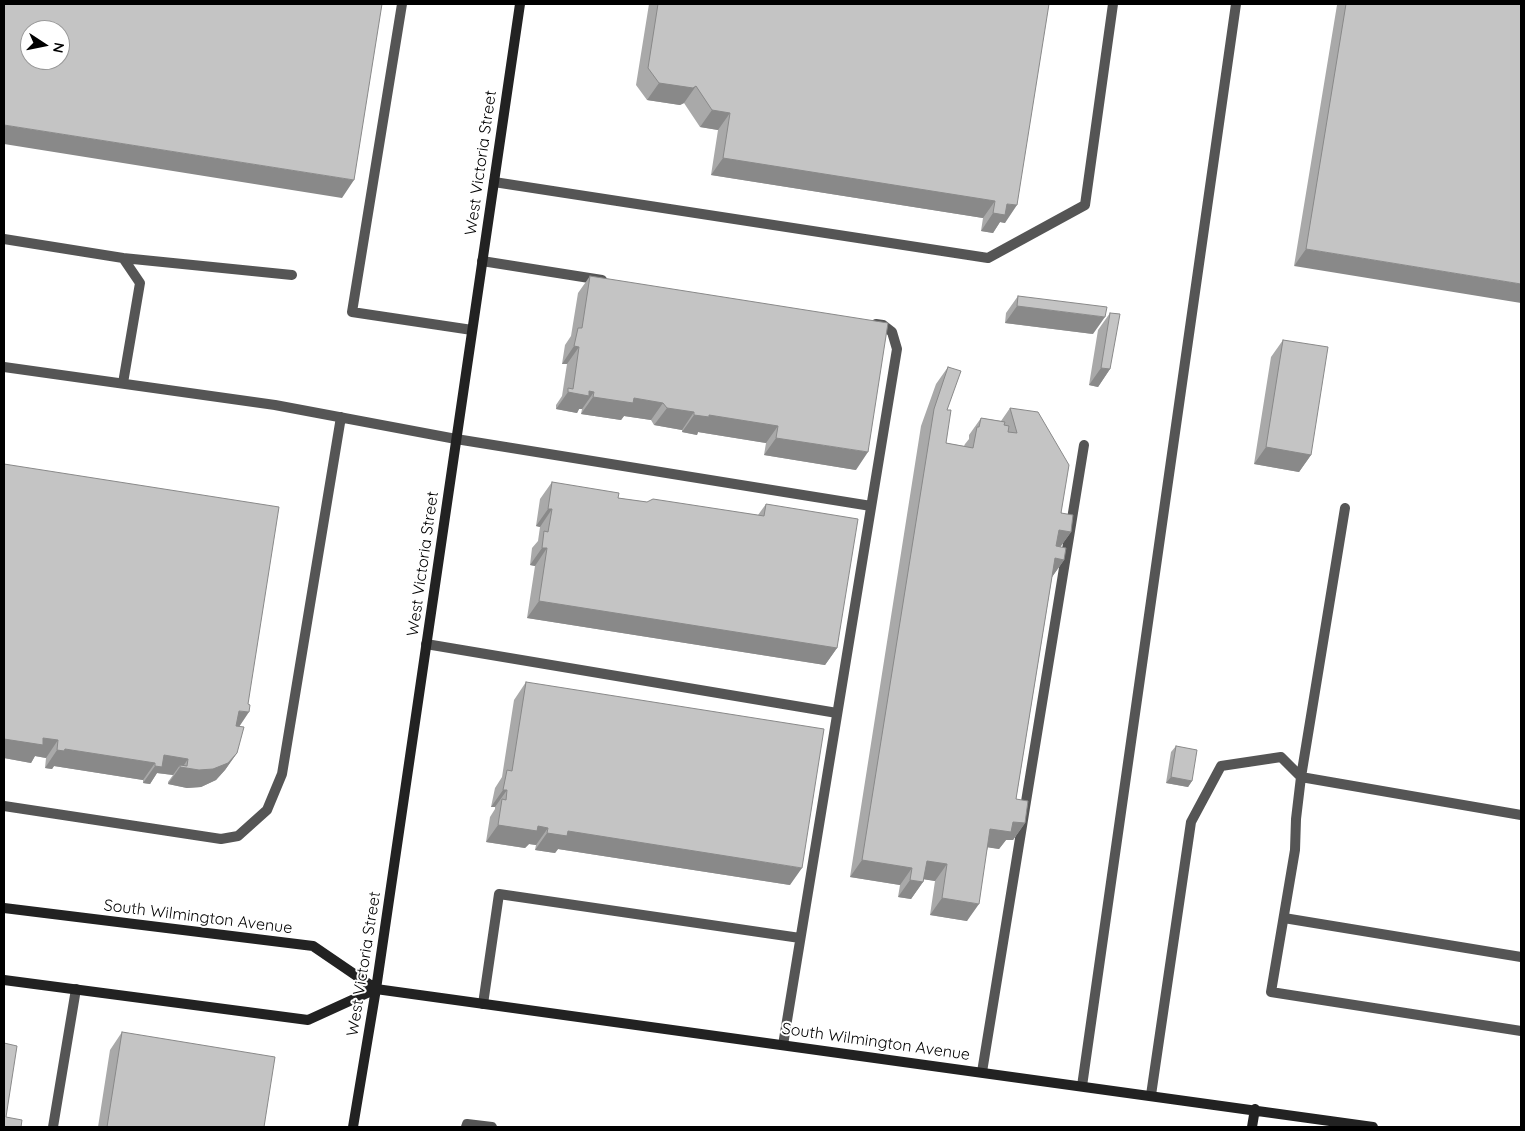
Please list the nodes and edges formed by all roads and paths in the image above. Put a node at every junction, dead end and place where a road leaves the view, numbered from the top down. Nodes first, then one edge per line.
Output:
1 (402, 4) edge
2 (520, 4) edge
3 (1113, 4) edge
4 (1236, 4) edge
5 (494, 182) junction
6 (4, 239) edge
7 (123, 258) junction
8 (482, 261) junction
9 (292, 275) dead end
10 (609, 281) edge
11 (863, 322) edge
12 (472, 330) junction
13 (4, 367) edge
14 (123, 383) junction
15 (341, 417) junction
16 (456, 440) junction
17 (1084, 445) dead end
18 (871, 506) junction
19 (1345, 508) dead end
20 (426, 644) junction
21 (837, 713) junction
22 (1301, 777) junction
23 (4, 806) edge
24 (1521, 815) edge
25 (4, 908) edge
26 (1284, 918) junction
27 (800, 938) junction
28 (1521, 957) edge
29 (4, 980) edge
30 (76, 988) junction
31 (376, 989) junction
32 (483, 1004) junction
33 (1521, 1031) edge
34 (783, 1045) junction
35 (982, 1072) junction
36 (1082, 1086) junction
37 (1151, 1095) junction
38 (1255, 1109) junction
39 (53, 1127) edge
40 (352, 1127) edge
41 (466, 1127) edge
42 (492, 1127) edge
43 (1252, 1127) edge
44 (1373, 1127) edge

1 - 12 lane
2 - 5 main road, West Victoria Street
3 - 5 lane
4 - 36 lane
5 - 8 main road, West Victoria Street
6 - 7 lane
7 - 9 lane
7 - 14 lane
8 - 10 lane
8 - 12 main road, West Victoria Street
11 - 18 lane
12 - 16 main road, West Victoria Street
13 - 14 lane
14 - 15 lane
15 - 16 lane
15 - 23 lane
16 - 18 lane
16 - 20 main road, West Victoria Street
17 - 35 lane
18 - 21 lane
19 - 22 lane
20 - 21 lane
20 - 31 main road, West Victoria Street
21 - 27 lane
22 - 24 lane
22 - 26 lane
22 - 37 lane
25 - 31 main road, South Wilmington Avenue
26 - 28 lane
26 - 33 lane
27 - 32 lane
27 - 34 lane
29 - 30 main road
30 - 31 main road
30 - 39 lane
31 - 32 main road, South Wilmington Avenue
31 - 40 main road, West Victoria Street
32 - 34 main road, South Wilmington Avenue
34 - 35 main road, South Wilmington Avenue
35 - 36 main road, South Wilmington Avenue
36 - 37 main road, South Wilmington Avenue
37 - 38 main road, South Wilmington Avenue
38 - 43 main road
38 - 44 main road, South Wilmington Avenue
41 - 42 lane

